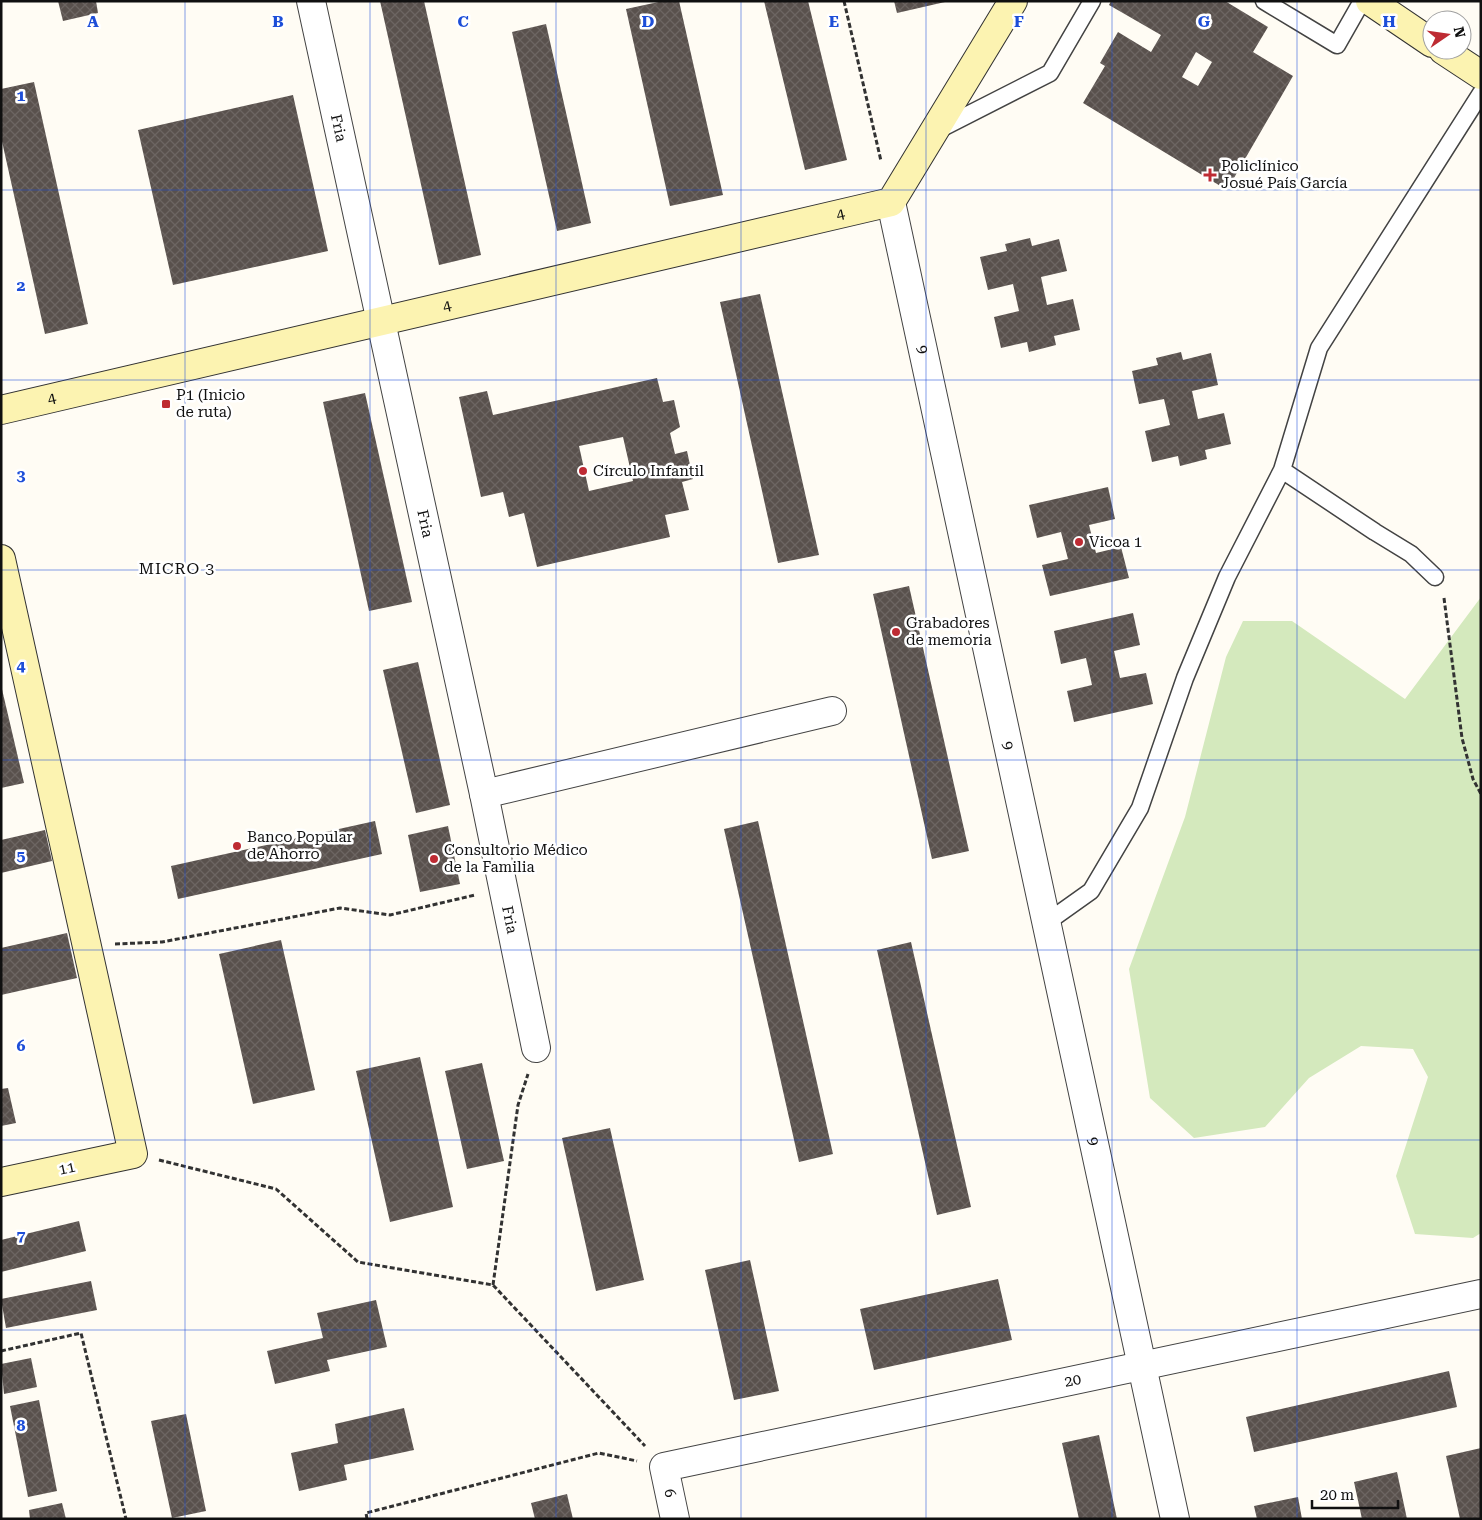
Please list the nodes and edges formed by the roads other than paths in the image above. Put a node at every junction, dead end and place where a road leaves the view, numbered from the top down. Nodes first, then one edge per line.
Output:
1 (311, 1) edge
2 (1013, 1) edge
3 (1092, 1) edge
4 (1264, 1) edge
5 (1362, 1) edge
6 (1370, 1) edge
7 (1422, 36) edge
8 (1458, 60) edge
9 (1481, 75) edge
10 (1481, 93) edge
11 (934, 132) junction
12 (891, 202) junction
13 (380, 321) junction
14 (1, 410) edge
15 (1282, 470) junction
16 (1, 560) edge
17 (1435, 576) road end
18 (832, 711) dead end
19 (484, 794) junction
20 (1046, 923) junction
21 (536, 1048) road end
22 (1, 1182) edge
23 (1481, 1294) edge
24 (1142, 1364) junction
25 (664, 1467) joint
26 (675, 1519) edge
27 (1175, 1519) edge

1 - 13 street, Fria
2 - 11 street
3 - 11 lane
4 - 5 lane
6 - 7 street
8 - 9 street
10 - 15 lane
11 - 12 street
12 - 13 street, 4
12 - 20 street, 9
13 - 14 street, 4
13 - 19 street, Fria
15 - 17 lane
15 - 20 lane
16 - 22 street, 11
18 - 19 street
19 - 21 street, Fria
20 - 24 street, 9
23 - 24 street, 20
24 - 25 street, 20
24 - 27 street, 9
25 - 26 street, 6

